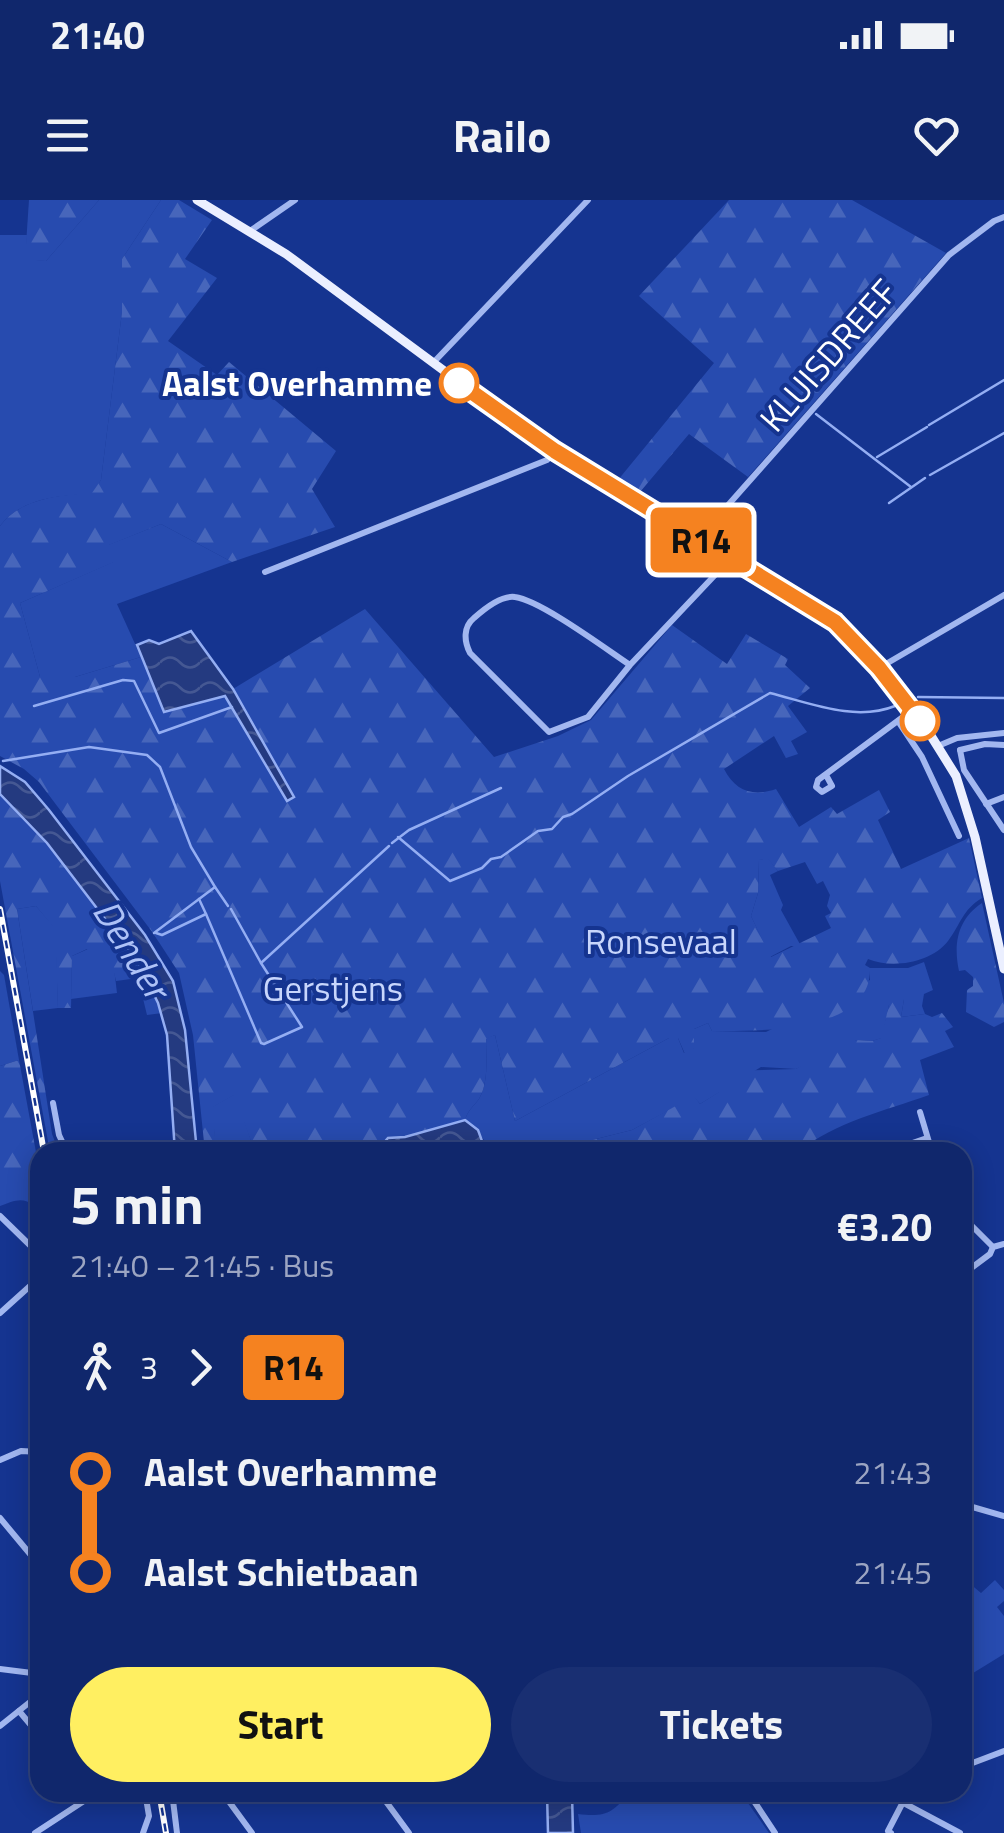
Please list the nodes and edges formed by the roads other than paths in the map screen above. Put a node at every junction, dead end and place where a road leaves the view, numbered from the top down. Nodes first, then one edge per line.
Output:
1 (197, 200) edge
2 (295, 200) edge
3 (588, 200) edge
4 (1004, 217) edge
5 (250, 231) junction
6 (433, 363) junction
7 (555, 451) junction
8 (699, 538) junction
9 (731, 558) junction
10 (265, 572) dead end
11 (1004, 594) edge
12 (630, 665) junction
13 (879, 668) junction
14 (911, 711) junction
15 (898, 721) junction
16 (1004, 733) edge
17 (993, 740) junction
18 (949, 741) junction
19 (938, 746) junction
20 (1004, 746) edge
21 (960, 750) junction
22 (826, 774) dead end
23 (975, 788) junction
24 (962, 792) junction
25 (1004, 798) edge
26 (986, 804) junction
27 (1004, 830) edge
28 (959, 836) dead end
29 (1004, 969) edge
30 (54, 1103) dead end
31 (920, 1112) dead end
32 (927, 1138) junction
33 (62, 1142) edge
34 (915, 1142) edge
35 (928, 1142) edge
36 (0, 1216) edge
37 (972, 1227) edge
38 (1004, 1244) edge
39 (30, 1245) edge
40 (992, 1248) junction
41 (972, 1268) edge
42 (30, 1286) edge
43 (0, 1312) edge
44 (30, 1451) edge
45 (0, 1460) edge
46 (972, 1507) edge
47 (1004, 1516) edge
48 (0, 1518) edge
49 (30, 1554) edge
50 (0, 1669) edge
51 (30, 1673) edge
52 (30, 1702) edge
53 (19, 1711) junction
54 (30, 1724) edge
55 (0, 1726) edge
56 (1004, 1751) edge
57 (972, 1763) edge
58 (82, 1802) edge
59 (147, 1802) edge
60 (173, 1802) edge
61 (229, 1802) edge
62 (386, 1802) edge
63 (755, 1802) edge
64 (899, 1802) edge
65 (902, 1804) junction
66 (35, 1833) edge
67 (143, 1833) edge
68 (177, 1833) edge
69 (252, 1833) edge
70 (409, 1833) edge
71 (775, 1833) edge
72 (891, 1833) edge
73 (960, 1833) edge

1 - 5 main road
2 - 5 street
3 - 6 street
4 - 8 street, KLUISDREEF
5 - 6 main road
6 - 7 main road
7 - 8 main road
7 - 10 street
8 - 9 main road
9 - 12 street
9 - 13 main road
11 - 13 street
12 - 12 street
13 - 14 main road
14 - 15 street
14 - 19 main road
15 - 22 street
15 - 28 street
16 - 17 street
17 - 18 street
17 - 20 street
17 - 21 street
18 - 19 street
18 - 21 street
19 - 24 main road
21 - 23 street
23 - 24 street
23 - 26 street
24 - 29 main road
25 - 26 street
26 - 27 street
30 - 33 street
31 - 32 street
32 - 34 street
32 - 35 street
36 - 39 street
37 - 40 street
38 - 40 street
40 - 41 street
42 - 43 street
44 - 45 street
46 - 47 street
48 - 49 street
50 - 51 street
52 - 53 street
53 - 54 street
53 - 55 street
56 - 57 street
58 - 66 street
59 - 67 street
60 - 68 street
61 - 69 street
62 - 70 street
63 - 71 street
64 - 65 street
65 - 72 street
65 - 73 street

